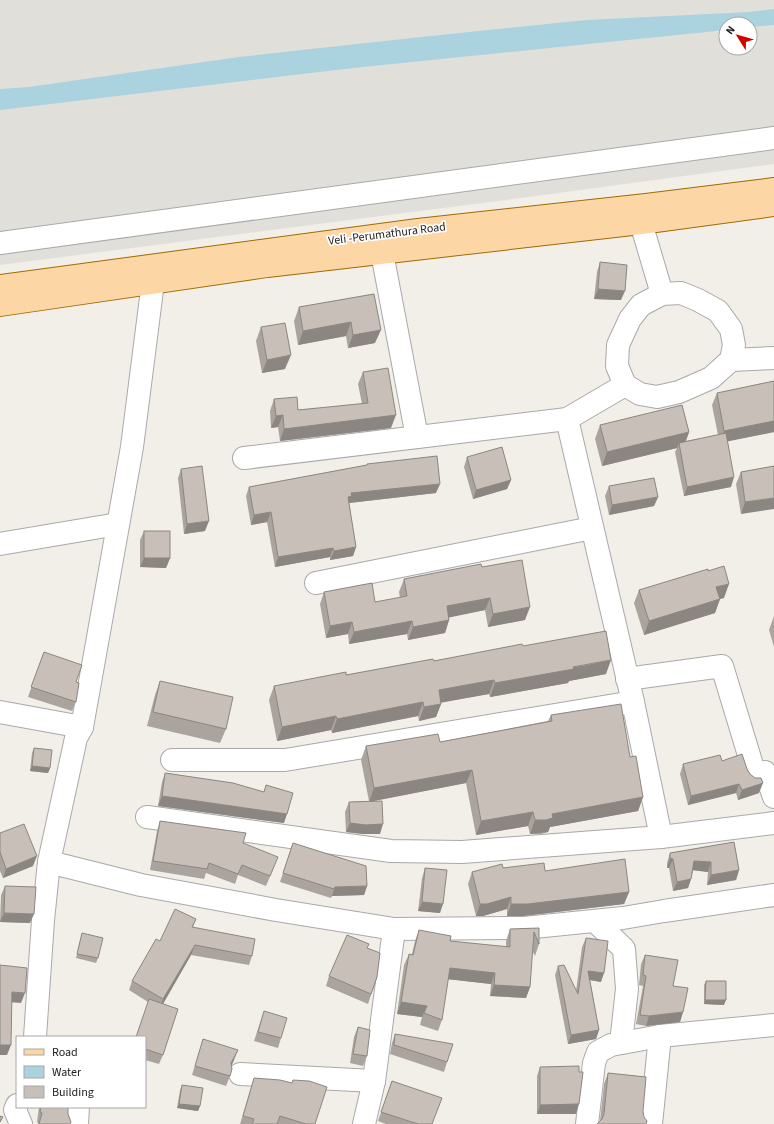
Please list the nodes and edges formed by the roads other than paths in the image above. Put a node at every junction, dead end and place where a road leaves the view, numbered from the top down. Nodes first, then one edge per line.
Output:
1 (774, 138) edge
2 (774, 189) edge
3 (774, 205) edge
4 (641, 223) junction
5 (0, 243) edge
6 (382, 254) junction
7 (153, 282) junction
8 (0, 286) edge
9 (662, 294) junction
10 (0, 305) edge
11 (774, 358) edge
12 (731, 360) junction
13 (625, 385) junction
14 (567, 419) junction
15 (417, 437) junction
16 (244, 458) dead end
17 (118, 524) junction
18 (592, 528) junction
19 (0, 544) edge
20 (316, 583) dead end
21 (627, 679) junction
22 (632, 702) junction
23 (0, 712) edge
24 (82, 728) junction
25 (172, 760) dead end
26 (774, 797) edge
27 (773, 816) edge
28 (147, 817) dead end
29 (661, 837) junction
30 (49, 862) junction
31 (774, 895) edge
32 (595, 921) junction
33 (394, 929) junction
34 (774, 1025) edge
35 (35, 1036) edge
36 (660, 1036) junction
37 (621, 1043) junction
38 (240, 1074) dead end
39 (374, 1081) junction
40 (78, 1108) edge
41 (77, 1124) edge
42 (364, 1124) edge
43 (587, 1124) edge
44 (651, 1124) edge

1 - 5 street
2 - 8 main road, Veli -Perumathura Road
3 - 4 main road
4 - 6 main road
4 - 9 street
6 - 7 main road
6 - 15 street
7 - 10 main road
7 - 17 street
9 - 12 street
9 - 13 street
11 - 12 street
12 - 13 street
13 - 14 street
14 - 15 street
14 - 18 street
15 - 16 street
17 - 19 street
17 - 24 street
18 - 20 street
18 - 21 street
21 - 22 street
21 - 26 street
22 - 25 street
22 - 29 street
23 - 24 street
24 - 30 street
27 - 29 street
28 - 29 street
30 - 33 street
30 - 35 street
31 - 32 street
32 - 33 street
32 - 37 street
33 - 39 street
34 - 36 street
36 - 37 street
36 - 44 street
37 - 43 street
38 - 39 street
39 - 42 street
40 - 41 street

